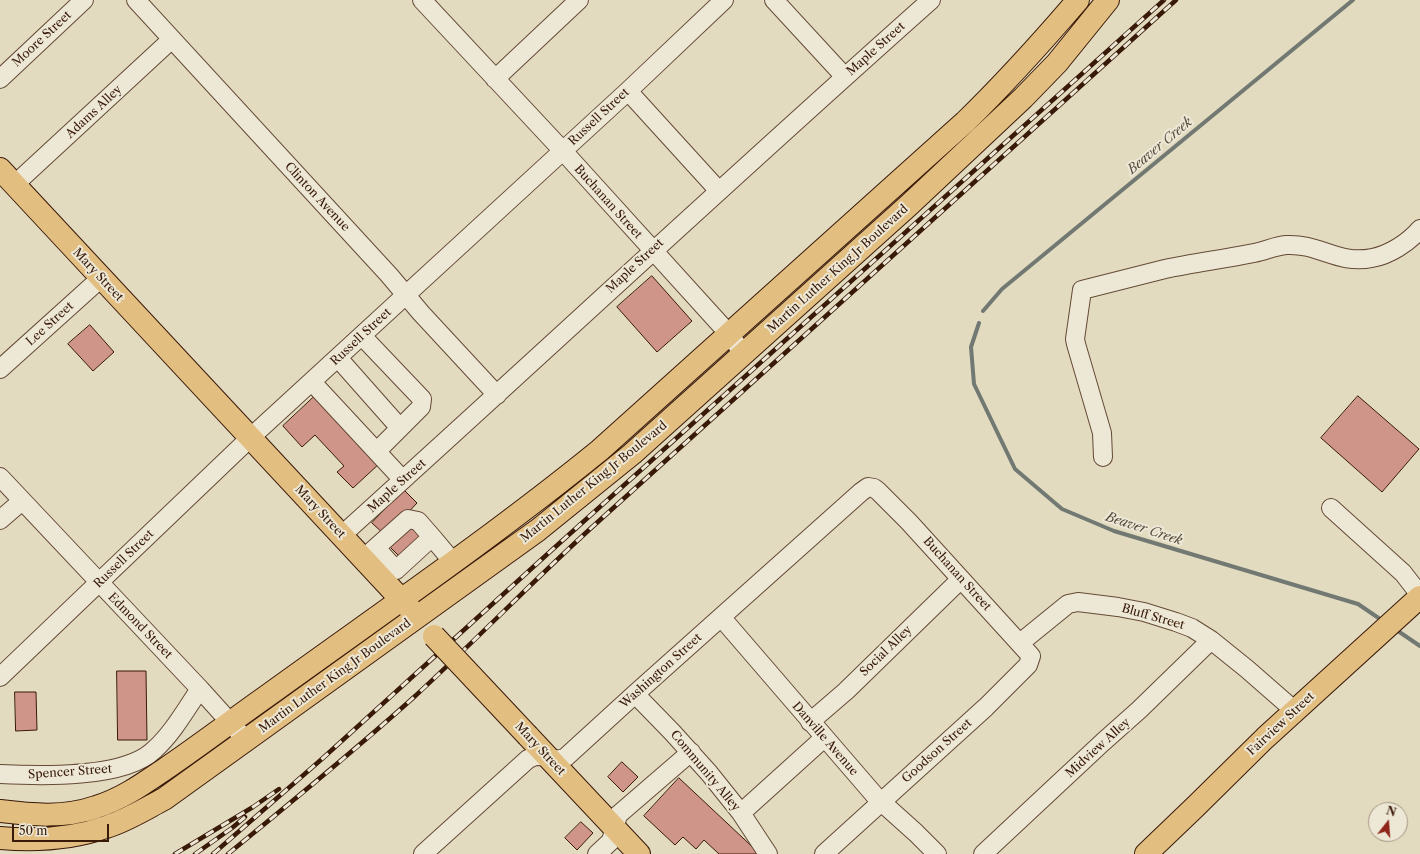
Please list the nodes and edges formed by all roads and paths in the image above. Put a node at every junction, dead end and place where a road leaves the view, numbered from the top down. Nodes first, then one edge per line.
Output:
1 (84, 0) edge
2 (136, 0) edge
3 (422, 0) edge
4 (579, 0) edge
5 (724, 0) edge
6 (774, 0) edge
7 (931, 0) edge
8 (1078, 0) edge
9 (1108, 0) edge
10 (172, 39) junction
11 (845, 76) junction
12 (0, 78) edge
13 (495, 79) junction
14 (628, 91) junction
15 (563, 151) junction
16 (7, 177) edge
17 (719, 191) junction
18 (1420, 229) edge
19 (652, 251) junction
20 (101, 278) junction
21 (406, 295) junction
22 (729, 334) junction
23 (362, 336) junction
24 (743, 353) junction
25 (338, 358) junction
26 (0, 369) edge
27 (312, 382) junction
28 (497, 395) junction
29 (400, 428) junction
30 (250, 438) junction
31 (377, 451) junction
32 (1103, 458) dead end
33 (403, 480) junction
34 (5, 503) edge
35 (894, 506) joint
36 (1331, 508) dead end
37 (342, 535) junction
38 (432, 537) junction
39 (370, 553) junction
40 (453, 562) junction
41 (961, 579) junction
42 (99, 583) junction
43 (402, 600) junction
44 (1415, 602) edge
45 (418, 617) junction
46 (721, 617) junction
47 (1211, 640) junction
48 (1020, 643) junction
49 (0, 677) edge
50 (200, 689) junction
51 (635, 694) junction
52 (1295, 711) junction
53 (230, 722) junction
54 (810, 722) junction
55 (824, 738) junction
56 (246, 740) junction
57 (691, 752) junction
58 (549, 758) junction
59 (0, 774) edge
60 (881, 802) junction
61 (0, 811) edge
62 (741, 813) junction
63 (614, 828) junction
64 (0, 838) edge
65 (423, 854) edge
66 (597, 854) edge
67 (639, 854) edge
68 (768, 854) edge
69 (824, 854) edge
70 (937, 854) edge
71 (983, 854) edge
72 (1146, 854) edge

1 - 12 street, Moore Street
2 - 10 street, Clinton Avenue
3 - 13 street, Buchanan Street
4 - 13 street
5 - 14 street, Russell Street
6 - 11 street
7 - 11 street, Maple Street
8 - 22 main road, Martin Luther King Jr Boulevard
9 - 24 main road, Martin Luther King Jr Boulevard
10 - 16 street, Adams Alley
10 - 21 street, Clinton Avenue
11 - 17 street, Maple Street
13 - 15 street, Buchanan Street
14 - 15 street, Russell Street
14 - 17 street
15 - 19 street, Buchanan Street
15 - 21 street, Russell Street
16 - 20 main road, Mary Street
17 - 19 street, Maple Street
18 - 32 street
19 - 22 street, Buchanan Street
19 - 28 street, Maple Street
20 - 26 street, Lee Street
20 - 30 main road, Mary Street
21 - 23 street, Russell Street
21 - 28 street, Clinton Avenue
22 - 24 street, Buchanan Street
22 - 40 main road, Martin Luther King Jr Boulevard
23 - 25 street, Russell Street
23 - 29 street
24 - 45 main road, Martin Luther King Jr Boulevard
25 - 27 street, Russell Street
25 - 29 street
27 - 30 street, Russell Street
27 - 31 street
28 - 33 street, Maple Street
29 - 31 street
30 - 37 main road, Mary Street
30 - 42 street, Russell Street
31 - 33 street
33 - 37 street, Maple Street
34 - 42 street, Edmond Street
35 - 41 street, Buchanan Street
35 - 46 street, Washington Street
36 - 44 street
37 - 39 main road, Mary Street
38 - 39 street
38 - 39 street
38 - 40 street
39 - 43 main road, Mary Street
40 - 43 main road, Martin Luther King Jr Boulevard
41 - 48 street, Buchanan Street
41 - 54 street, Social Alley
42 - 49 street, Russell Street
42 - 50 street, Edmond Street
43 - 45 main road, Mary Street
43 - 53 main road, Martin Luther King Jr Boulevard
44 - 52 main road, Fairview Street
45 - 56 main road, Martin Luther King Jr Boulevard
45 - 58 main road, Mary Street, bridge
46 - 51 street, Washington Street
46 - 54 street, Danville Avenue
47 - 48 street, Bluff Street
47 - 52 street, Bluff Street
47 - 71 street, Midview Alley
48 - 60 street, Goodson Street
50 - 53 street, Edmond Street
50 - 59 street, Spencer Street
51 - 57 street, Community Alley
51 - 58 street, Washington Street
52 - 72 main road, Fairview Street
53 - 56 street, Edmond Street
53 - 61 main road, Martin Luther King Jr Boulevard
54 - 55 street, Danville Avenue
55 - 60 street, Danville Avenue
55 - 62 street
56 - 64 main road, Martin Luther King Jr Boulevard
57 - 62 street, Community Alley
57 - 63 street
58 - 63 main road, Mary Street
58 - 65 street, Washington Street
60 - 69 street, Goodson Street
60 - 70 street, Danville Avenue
62 - 68 street, Community Alley
63 - 66 street
63 - 67 main road, Mary Street

